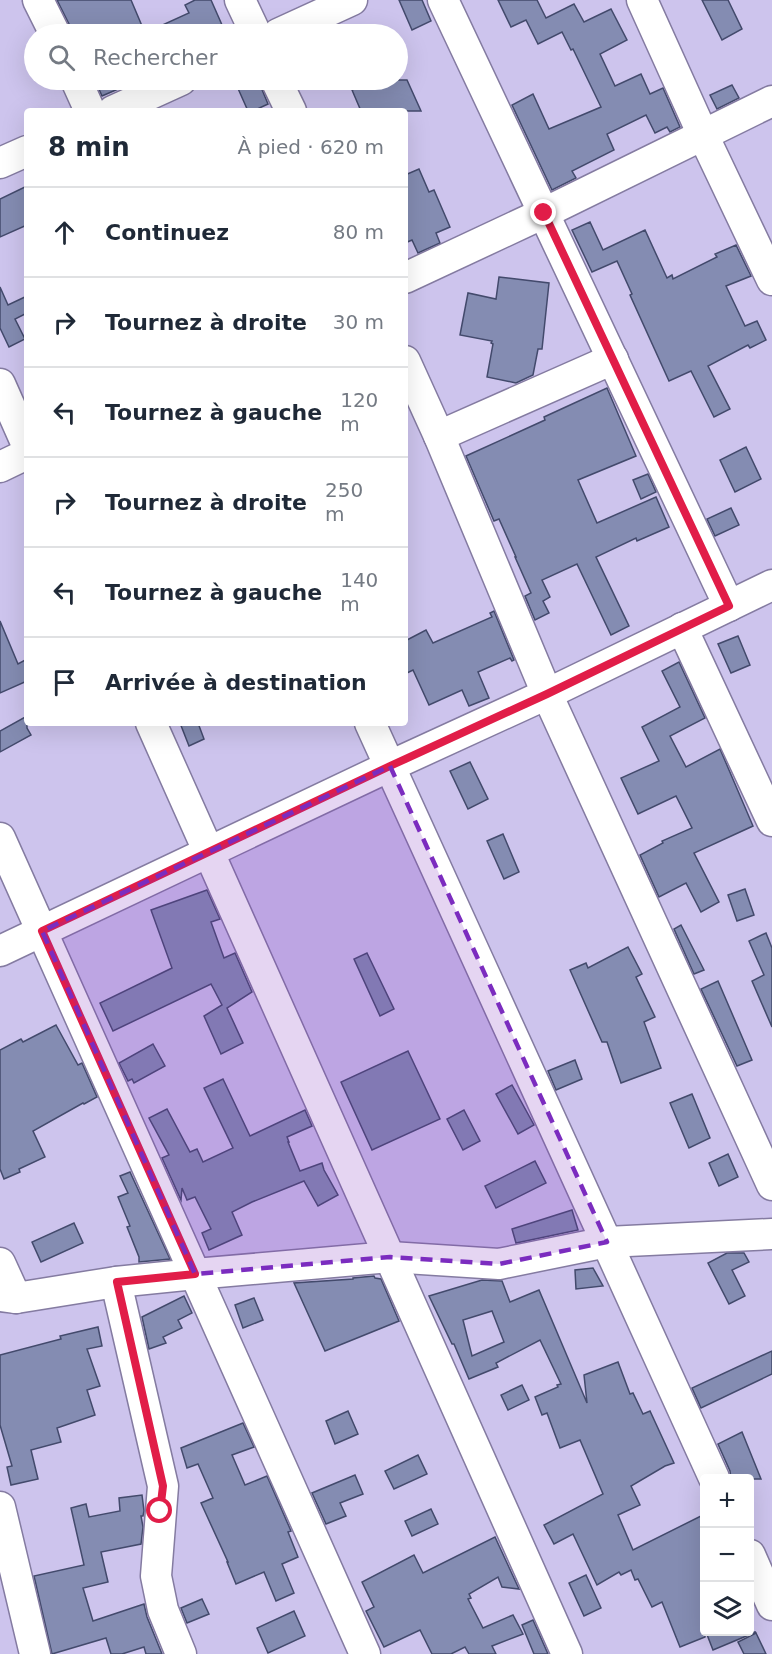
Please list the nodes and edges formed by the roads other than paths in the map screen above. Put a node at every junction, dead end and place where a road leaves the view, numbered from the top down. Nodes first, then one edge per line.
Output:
1 (38, 0) edge
2 (240, 0) edge
3 (443, 0) edge
4 (642, 0) edge
5 (347, 1) edge
6 (49, 24) edge
7 (251, 24) edge
8 (299, 24) edge
9 (81, 90) edge
10 (159, 90) edge
11 (281, 90) edge
12 (772, 101) edge
13 (89, 108) edge
14 (120, 108) edge
15 (290, 108) edge
16 (703, 135) junction
17 (24, 152) edge
18 (0, 164) edge
19 (544, 213) junction
20 (408, 277) edge
21 (772, 280) edge
22 (613, 359) junction
23 (408, 368) edge
24 (0, 384) edge
25 (439, 436) junction
26 (24, 438) edge
27 (24, 455) edge
28 (0, 467) edge
29 (772, 585) edge
30 (729, 606) junction
31 (682, 628) junction
32 (547, 694) junction
33 (152, 726) edge
34 (371, 726) edge
35 (390, 766) junction
36 (772, 821) edge
37 (0, 838) edge
38 (209, 852) junction
39 (42, 931) junction
40 (0, 951) edge
41 (772, 1185) edge
42 (772, 1234) edge
43 (607, 1242) junction
44 (390, 1257) junction
45 (0, 1263) edge
46 (195, 1274) junction
47 (117, 1282) junction
48 (8, 1297) edge
49 (712, 1474) edge
50 (0, 1507) edge
51 (754, 1564) edge
52 (772, 1605) edge
53 (35, 1654) edge
54 (182, 1654) edge
55 (365, 1654) edge
56 (567, 1654) edge

1 - 6 street
2 - 7 street
3 - 19 street
4 - 16 street
5 - 8 street
9 - 13 street
10 - 14 street
11 - 15 street
12 - 16 street
16 - 19 street
16 - 21 street
17 - 18 street
19 - 20 street
19 - 22 street
22 - 25 street
22 - 30 street
23 - 25 street
24 - 26 street
25 - 32 street
27 - 28 street
29 - 30 street
30 - 31 street
31 - 32 street
31 - 36 street
32 - 35 street
32 - 41 street
33 - 38 street
34 - 35 street
35 - 38 street
35 - 43 street
37 - 39 street
38 - 39 street
38 - 44 street
39 - 40 street
39 - 46 street
42 - 43 street
43 - 44 street
43 - 49 street
44 - 46 street
44 - 56 street
45 - 48 street
46 - 47 street
46 - 55 street
47 - 48 street
47 - 54 street
50 - 53 street
51 - 52 street

